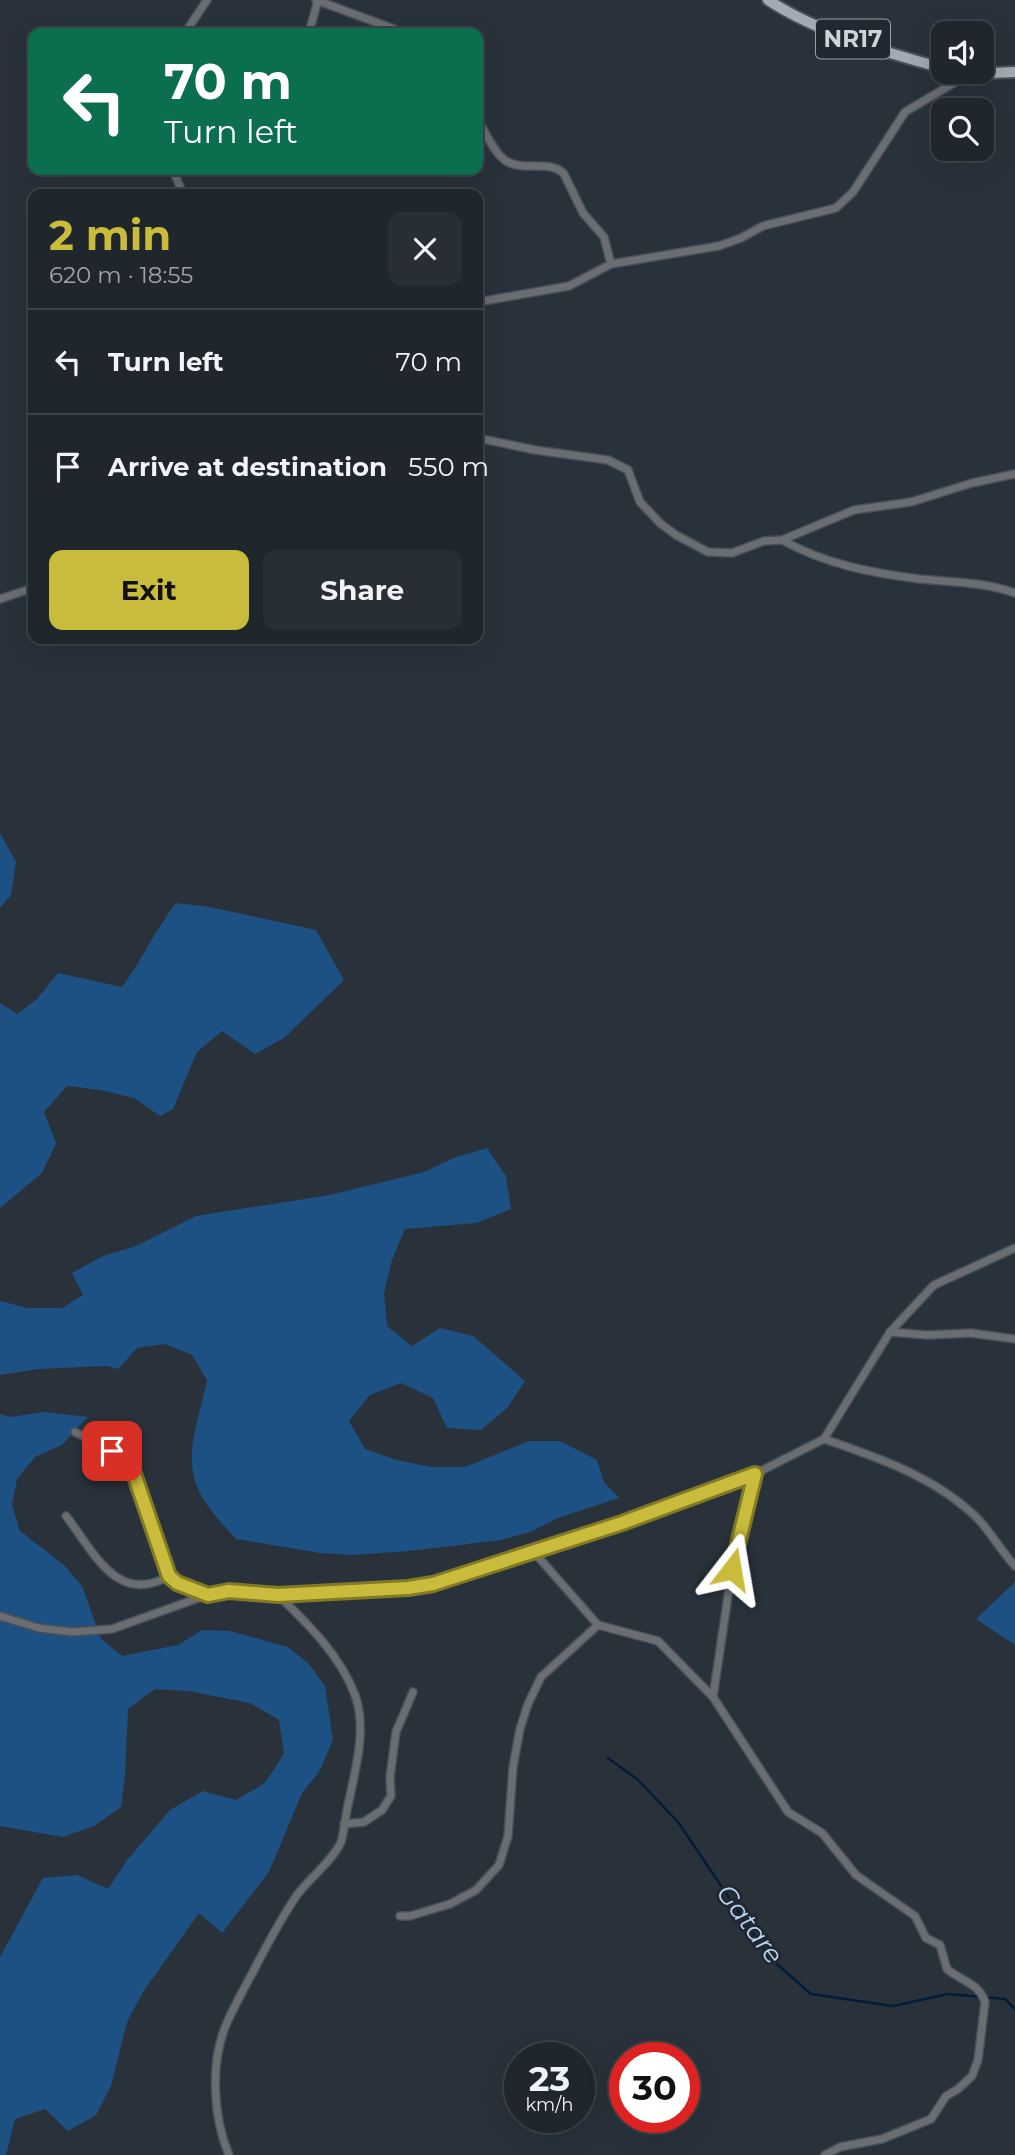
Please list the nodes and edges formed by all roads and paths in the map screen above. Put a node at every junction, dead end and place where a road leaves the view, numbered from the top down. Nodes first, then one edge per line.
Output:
1 (207, 0) edge
2 (317, 0) edge
3 (768, 0) edge
4 (189, 28) edge
5 (310, 28) edge
6 (391, 28) edge
7 (931, 65) edge
8 (994, 72) edge
9 (1015, 72) edge
10 (947, 84) edge
11 (483, 127) edge
12 (611, 264) junction
13 (483, 301) edge
14 (483, 439) edge
15 (1015, 474) edge
16 (782, 540) junction
17 (28, 590) edge
18 (1015, 593) edge
19 (0, 599) edge
20 (1015, 1248) edge
21 (890, 1332) junction
22 (1015, 1339) edge
23 (75, 1432) dead end
24 (824, 1439) junction
25 (755, 1474) junction
26 (66, 1516) dead end
27 (533, 1551) junction
28 (1015, 1566) edge
29 (169, 1576) junction
30 (208, 1595) junction
31 (278, 1595) junction
32 (0, 1616) edge
33 (598, 1625) junction
34 (413, 1692) dead end
35 (713, 1697) junction
36 (344, 1824) junction
37 (400, 1916) dead end
38 (229, 2155) edge
39 (825, 2155) edge

1 - 4 street
2 - 5 street
2 - 6 street
3 - 7 main road, NR17
8 - 9 main road
10 - 12 street
11 - 12 street
12 - 13 street
14 - 16 street
15 - 16 street
16 - 18 street
17 - 19 street
20 - 21 street
21 - 22 street
21 - 24 street
23 - 29 street
24 - 25 street
24 - 28 street
25 - 27 street
25 - 35 street
26 - 29 street
27 - 31 street
27 - 33 street
29 - 30 street
30 - 31 street
30 - 32 street
31 - 36 street
33 - 35 street
33 - 37 street
34 - 36 street
35 - 39 street
36 - 38 street

